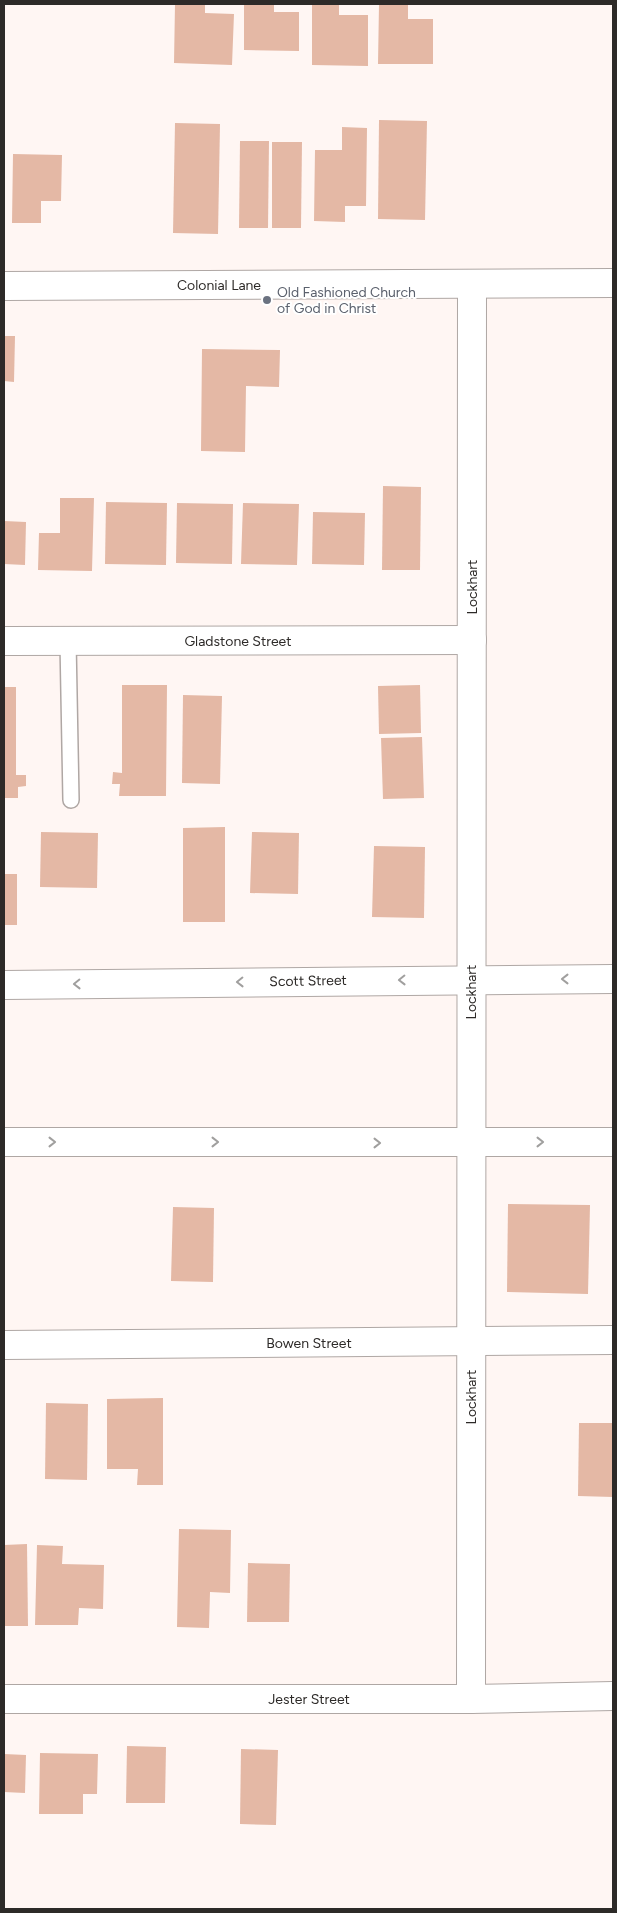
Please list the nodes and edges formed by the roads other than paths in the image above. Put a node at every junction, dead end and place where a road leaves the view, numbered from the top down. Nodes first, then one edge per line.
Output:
1 (613, 283) edge
2 (472, 284) junction
3 (4, 286) edge
4 (472, 640) junction
5 (4, 641) edge
6 (68, 641) junction
7 (71, 800) dead end
8 (472, 979) junction
9 (613, 979) edge
10 (4, 985) edge
11 (4, 1142) edge
12 (613, 1142) edge
13 (472, 1143) junction
14 (613, 1340) edge
15 (471, 1342) junction
16 (4, 1345) edge
17 (613, 1696) edge
18 (4, 1699) edge
19 (471, 1699) junction

1 - 2 street, Colonial Lane
2 - 3 street, Colonial Lane
2 - 4 street, Lockhart
4 - 6 street, Gladstone Street
4 - 8 street, Lockhart
5 - 6 street, Gladstone Street
6 - 7 lane
9 -> 8 street, Scott Street
8 -> 10 street, Scott Street
8 - 13 street, Lockhart
11 -> 13 street
13 -> 12 street
13 - 15 street, Lockhart
14 - 15 street, Bowen Street
15 - 16 street, Bowen Street
15 - 19 street, Lockhart
17 - 19 street, Jester Street
18 - 19 street, Jester Street

